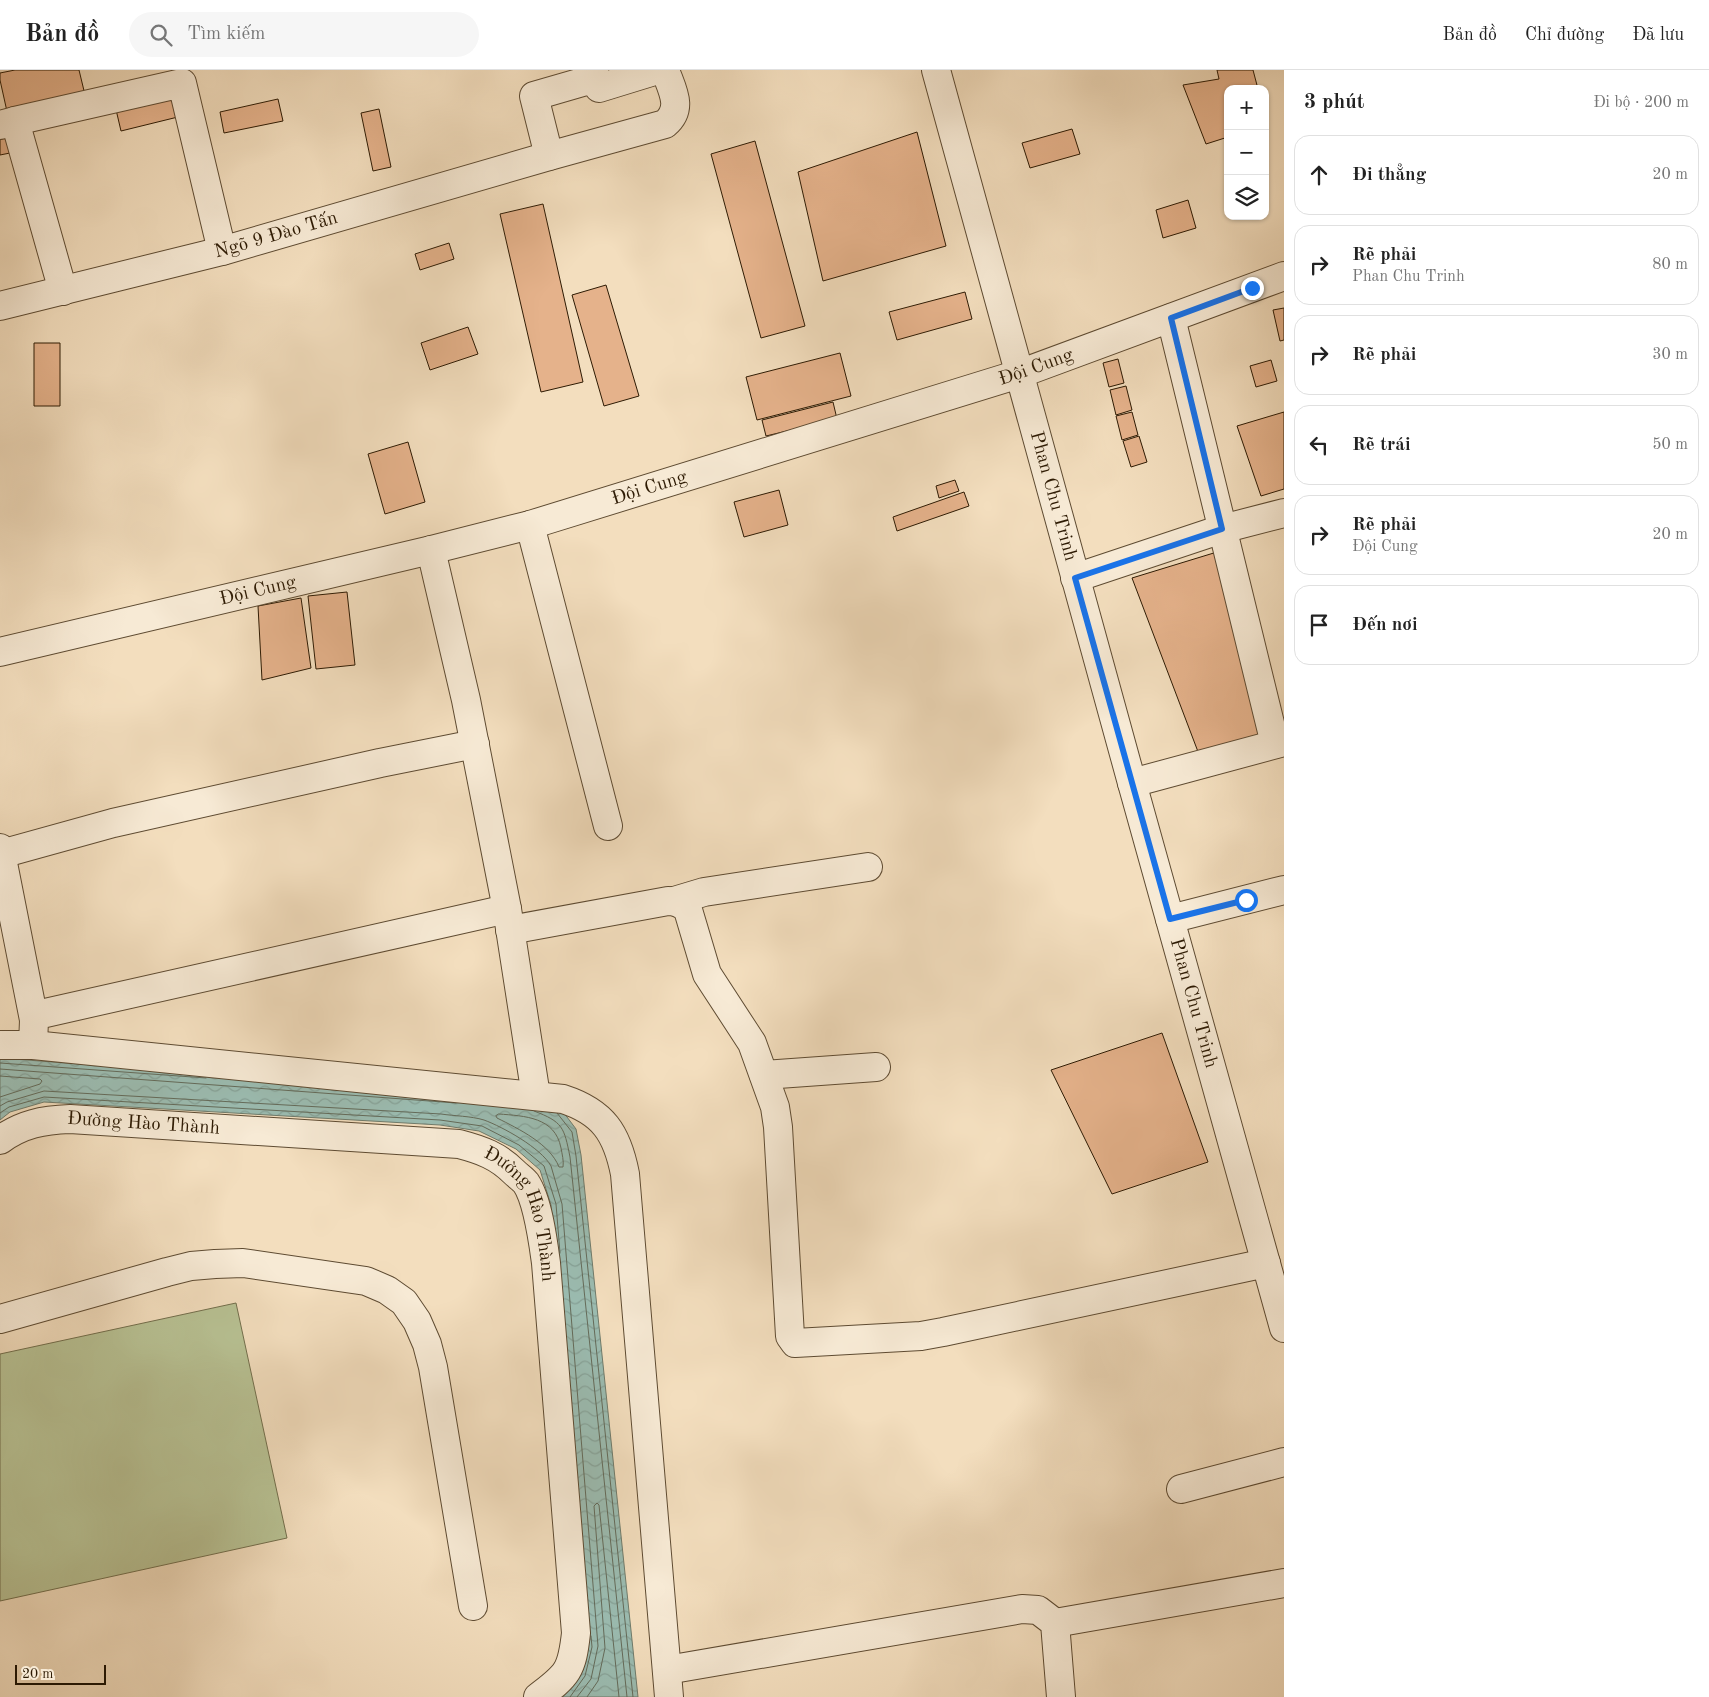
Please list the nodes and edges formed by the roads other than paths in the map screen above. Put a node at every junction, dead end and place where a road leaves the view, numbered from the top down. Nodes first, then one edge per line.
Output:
1 (936, 70) edge
2 (658, 71) edge
3 (8, 123) edge
4 (549, 156) junction
5 (222, 251) junction
6 (1284, 276) edge
7 (62, 291) junction
8 (0, 306) edge
9 (1171, 318) junction
10 (1019, 374) junction
11 (1284, 513) edge
12 (530, 525) junction
13 (1222, 529) junction
14 (431, 550) junction
15 (1075, 578) junction
16 (0, 652) edge
17 (1279, 743) edge
18 (475, 744) junction
19 (1132, 783) junction
20 (608, 826) dead end
21 (1, 851) edge
22 (868, 867) dead end
23 (1284, 890) edge
24 (674, 901) junction
25 (1170, 919) junction
26 (509, 920) junction
27 (34, 1033) junction
28 (0, 1045) edge
29 (876, 1067) dead end
30 (764, 1075) junction
31 (536, 1096) junction
32 (0, 1140) edge
33 (1266, 1263) junction
34 (1279, 1287) edge
35 (0, 1319) edge
36 (1284, 1328) edge
37 (1284, 1462) edge
38 (1181, 1489) dead end
39 (1284, 1583) edge
40 (473, 1606) dead end
41 (1055, 1623) junction
42 (667, 1670) junction
43 (538, 1697) edge
44 (669, 1697) edge
45 (1062, 1697) edge

1 - 10 street, Phan Chu Trinh
2 - 4 street, Ngõ 9 Đào Tấn
2 - 4 street
3 - 5 street
3 - 7 street
4 - 5 street, Ngõ 9 Đào Tấn
5 - 7 street, Ngõ 9 Đào Tấn
6 - 9 street, Đội Cung
7 - 8 street, Ngõ 9 Đào Tấn
9 - 10 street, Đội Cung
9 - 13 street
10 - 12 street, Đội Cung
10 - 15 street, Phan Chu Trinh
11 - 13 street
12 - 14 street, Đội Cung
12 - 20 street
13 - 15 street
13 - 17 street
14 - 16 street, Đội Cung
14 - 18 street
15 - 19 street, Phan Chu Trinh
17 - 19 street
18 - 21 street
18 - 26 street
19 - 25 street, Phan Chu Trinh
21 - 27 street
22 - 24 street
23 - 25 street
24 - 26 street
24 - 30 street
25 - 33 street, Phan Chu Trinh
26 - 27 street
26 - 31 street
27 - 28 street
27 - 31 street
29 - 30 street
30 - 33 street
31 - 42 street
32 - 43 street, Đường Hào Thành
33 - 34 street, Phan Chu Trinh
34 - 36 street, Phan Chu Trinh
35 - 40 street
37 - 38 street
39 - 41 street
41 - 42 street
41 - 45 street
42 - 44 street

